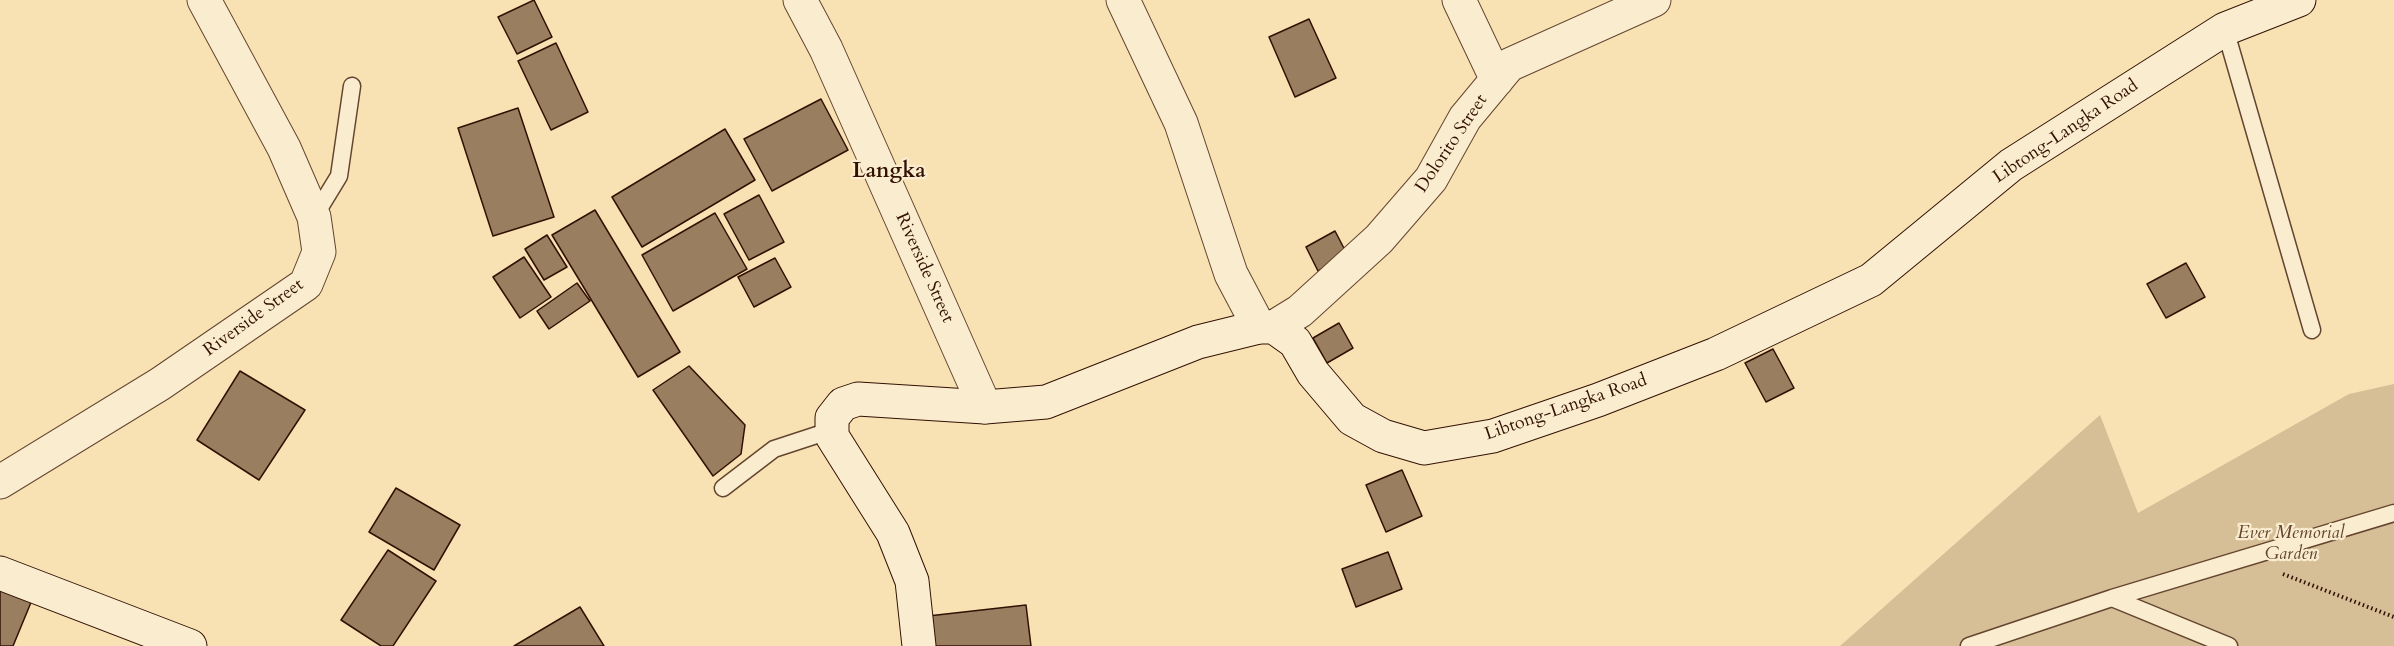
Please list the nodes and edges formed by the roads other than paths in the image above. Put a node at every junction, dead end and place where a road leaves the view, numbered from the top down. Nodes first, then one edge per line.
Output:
1 (204, 0) edge
2 (800, 0) edge
3 (1123, 0) edge
4 (1459, 0) edge
5 (1654, 0) edge
6 (2299, 0) edge
7 (2225, 29) junction
8 (1497, 80) junction
9 (352, 86) dead end
10 (314, 217) junction
11 (1267, 327) junction
12 (2312, 330) dead end
13 (985, 407) junction
14 (832, 430) junction
15 (0, 482) edge
16 (723, 488) dead end
17 (2394, 513) edge
18 (0, 573) edge
19 (2112, 598) junction
20 (1990, 638) junction
21 (190, 646) edge
22 (919, 646) edge
23 (1970, 646) edge
24 (2008, 646) edge
25 (2229, 646) edge

1 - 10 main road, Riverside Street
2 - 13 main road, Riverside Street
3 - 11 main road
4 - 8 main road
5 - 8 main road, Dolorito Street
6 - 7 main road, Libtong-Langka Road
7 - 11 main road, Libtong-Langka Road
7 - 12 lane
8 - 11 main road, Dolorito Street
9 - 10 lane
10 - 15 main road, Riverside Street
11 - 13 main road
13 - 14 main road
14 - 16 lane
14 - 22 main road
17 - 19 lane
18 - 21 main road
19 - 20 lane
19 - 25 lane
20 - 23 lane
20 - 24 lane

